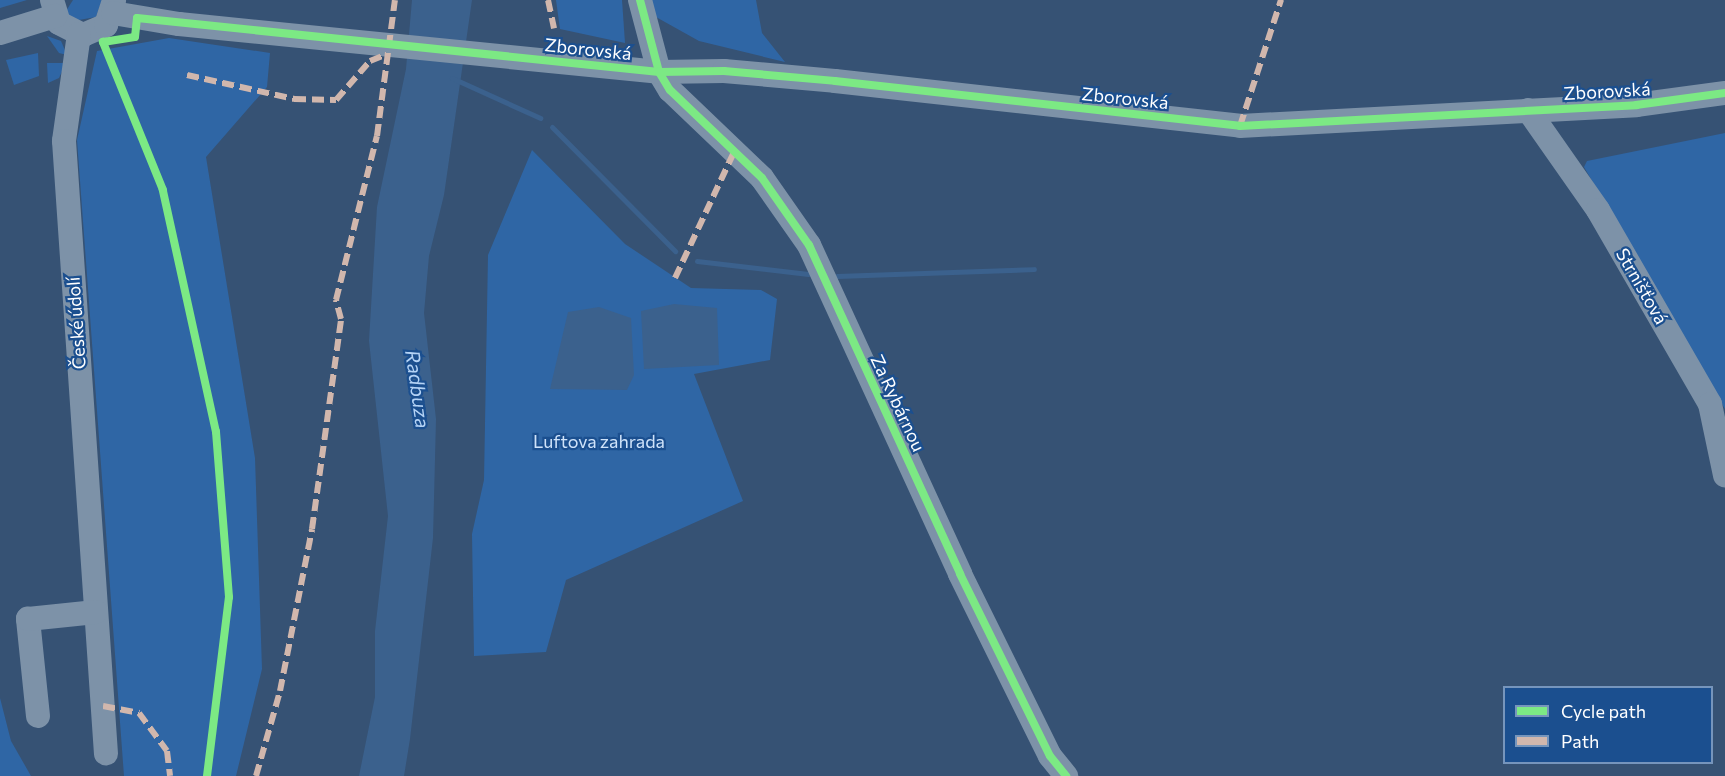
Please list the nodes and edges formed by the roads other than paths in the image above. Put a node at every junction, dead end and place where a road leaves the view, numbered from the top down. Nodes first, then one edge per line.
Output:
1 (640, 0) edge
2 (114, 6) edge
3 (53, 8) edge
4 (0, 33) edge
5 (79, 34) junction
6 (659, 72) junction
7 (1725, 93) edge
8 (1528, 110) junction
9 (1725, 475) edge
10 (96, 612) junction
11 (38, 717) dead end
12 (106, 754) dead end
13 (1066, 776) edge

1 - 6 street
2 - 5 street
2 - 6 street, Zborovská
3 - 4 street
3 - 5 street
5 - 10 street, České údolí
6 - 8 street, Zborovská
6 - 13 street, Za Rybárnou
7 - 8 street, Zborovská
8 - 9 street, Strnišťová
10 - 11 street
10 - 12 street, České údolí

